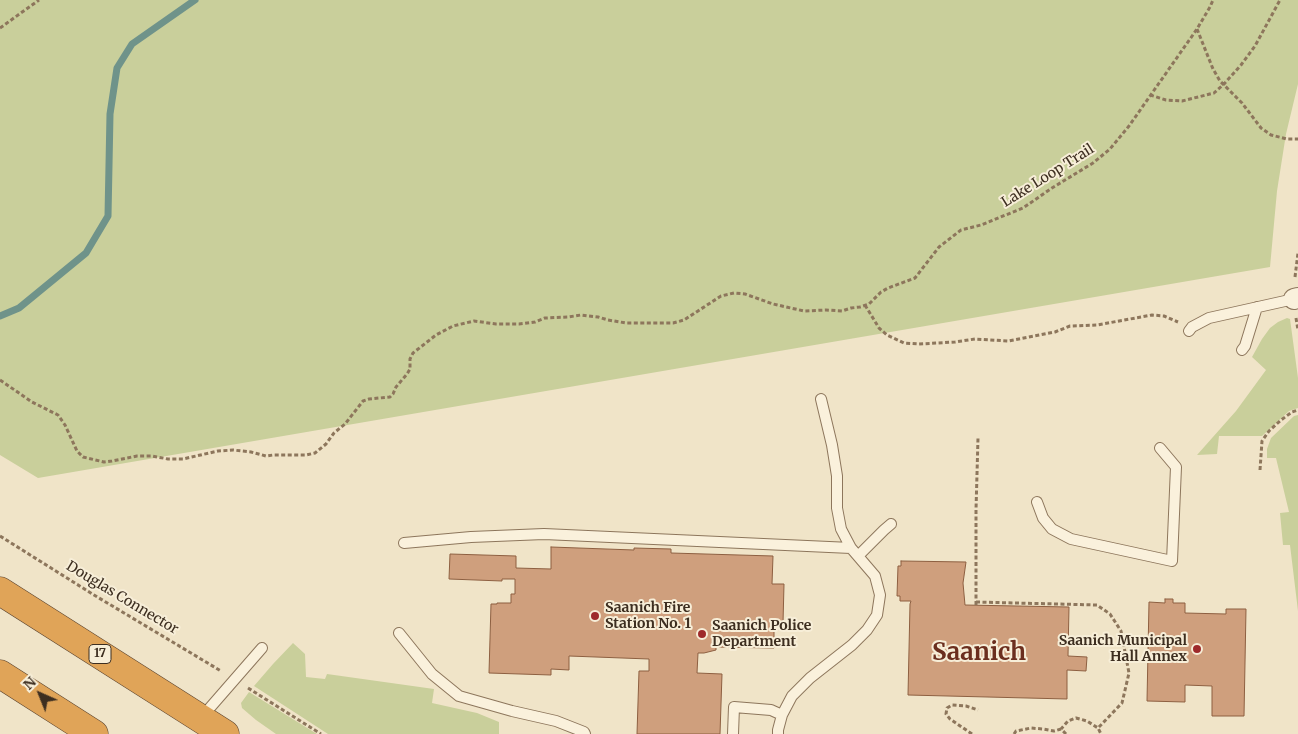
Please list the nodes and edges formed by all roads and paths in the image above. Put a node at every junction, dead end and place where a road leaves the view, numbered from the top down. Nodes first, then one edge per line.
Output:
1 (40, 0) edge
2 (1212, 0) edge
3 (1280, 0) edge
4 (0, 28) edge
5 (1197, 29) junction
6 (1224, 84) junction
7 (1150, 96) junction
8 (1298, 139) edge
9 (1296, 299) edge
10 (866, 305) junction
11 (1257, 307) junction
12 (1190, 330) joint
13 (1242, 350) dead end
14 (0, 380) edge
15 (821, 399) dead end
16 (1298, 410) edge
17 (978, 438) dead end
18 (1160, 448) dead end
19 (1260, 470) dead end
20 (1037, 502) dead end
21 (892, 524) dead end
22 (0, 536) edge
23 (404, 543) dead end
24 (854, 552) junction
25 (0, 590) edge
26 (399, 633) dead end
27 (262, 648) dead end
28 (0, 674) edge
29 (234, 679) junction
30 (978, 710) dead end
31 (782, 715) junction
32 (200, 718) junction
33 (1098, 728) junction
34 (1061, 729) junction
35 (94, 734) edge
36 (225, 734) edge
37 (321, 734) edge
38 (586, 734) edge
39 (733, 734) edge
40 (778, 734) edge
41 (972, 734) edge
42 (1014, 734) edge
43 (1066, 734) edge
44 (1100, 734) edge

1 - 4 path
2 - 5 path, Lake Loop Trail
3 - 6 path
5 - 6 path
5 - 7 path, Lake Loop Trail
6 - 7 path
6 - 8 path
7 - 10 path, Lake Loop Trail
9 - 11 lane
10 - 12 path
10 - 14 path, Lake Loop Trail
11 - 12 lane
11 - 13 lane
15 - 24 lane
16 - 19 path
17 - 33 path
18 - 20 lane
21 - 24 lane
22 - 29 path, Douglas Connector
23 - 24 lane
24 - 31 lane
25 - 32 highway, 17
26 - 38 lane
27 - 29 lane
28 - 35 highway
29 - 32 lane
29 - 37 path, Douglas Connector
30 - 41 path
31 - 39 lane
31 - 40 lane
32 - 36 highway, 17
33 - 34 path
33 - 44 path
34 - 42 path
34 - 43 path

